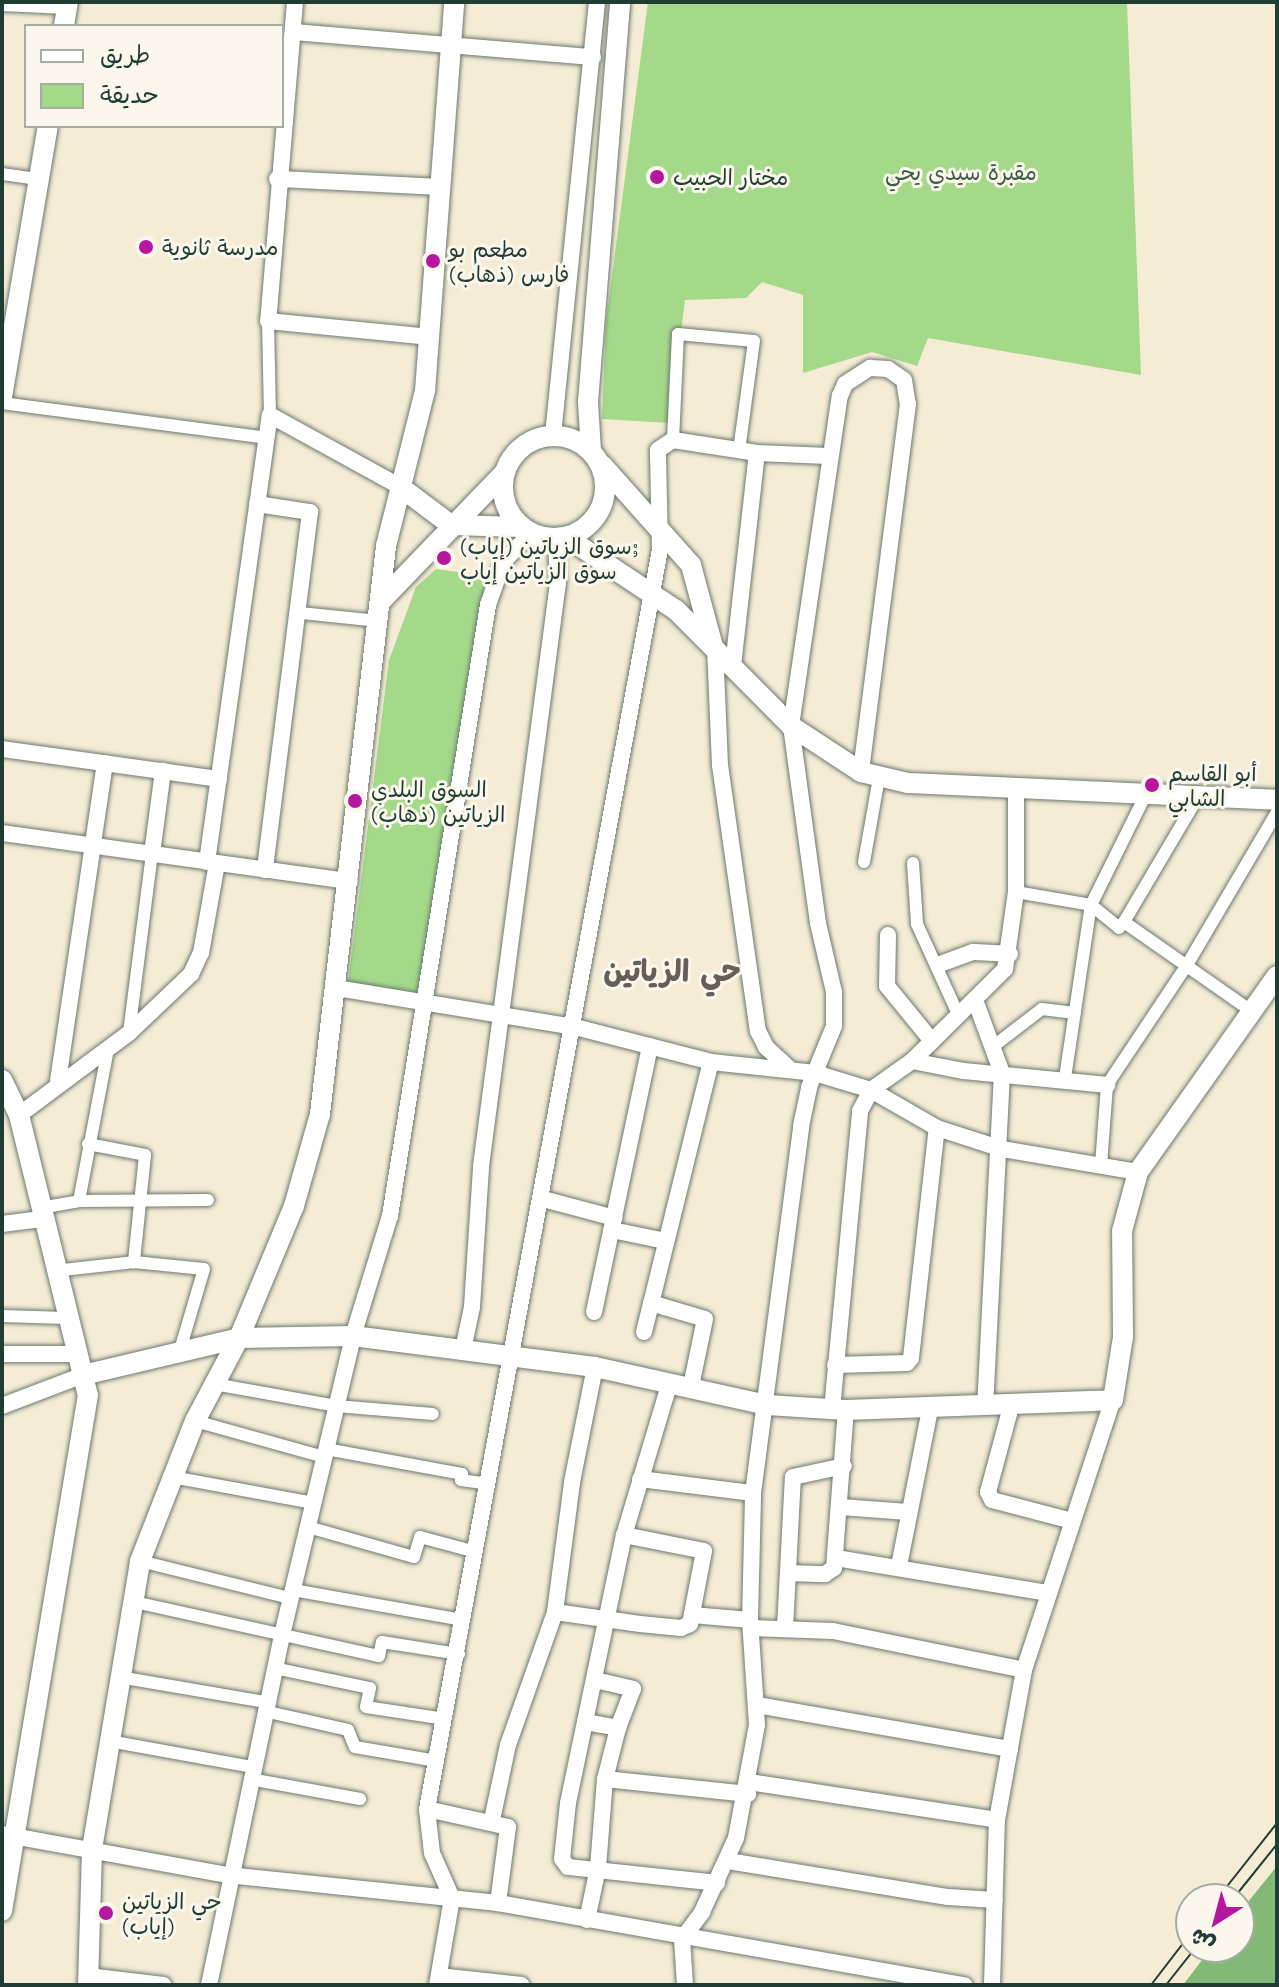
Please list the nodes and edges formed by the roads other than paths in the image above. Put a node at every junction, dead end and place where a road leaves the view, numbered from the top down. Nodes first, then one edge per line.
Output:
1 (295, 2) edge
2 (454, 2) edge
3 (597, 2) edge
4 (620, 2) edge
5 (2, 5) edge
6 (66, 12) edge
7 (293, 32) junction
8 (450, 46) junction
9 (593, 57) junction
10 (284, 115) edge
11 (48, 128) edge
12 (283, 128) edge
13 (2, 174) edge
14 (39, 179) junction
15 (277, 179) junction
16 (438, 187) junction
17 (10, 299) edge
18 (268, 321) junction
19 (430, 337) junction
20 (2, 397) edge
21 (588, 402) junction
22 (2, 403) edge
23 (270, 415) junction
24 (557, 435) junction
25 (268, 438) junction
26 (673, 440) junction
27 (739, 451) junction
28 (757, 453) junction
29 (595, 456) junction
30 (828, 456) junction
31 (504, 473) junction
32 (399, 486) junction
33 (257, 504) junction
34 (451, 525) junction
35 (662, 528) junction
36 (526, 530) junction
37 (561, 538) junction
38 (649, 592) junction
39 (379, 611) junction
40 (301, 613) junction
41 (714, 645) junction
42 (733, 666) junction
43 (791, 726) junction
44 (2, 749) edge
45 (105, 763) junction
46 (163, 771) junction
47 (870, 775) junction
48 (219, 779) junction
49 (1016, 788) junction
50 (1146, 794) junction
51 (1199, 795) junction
52 (1277, 800) edge
53 (1277, 812) edge
54 (2, 833) edge
55 (93, 845) junction
56 (152, 854) junction
57 (864, 862) dead end
58 (212, 863) junction
59 (913, 863) dead end
60 (265, 870) junction
61 (350, 881) junction
62 (1016, 892) junction
63 (1091, 905) junction
64 (1124, 922) junction
65 (888, 935) dead end
66 (1010, 954) junction
67 (940, 964) junction
68 (1187, 965) junction
69 (1277, 976) edge
70 (336, 988) junction
71 (975, 1000) junction
72 (423, 1004) junction
73 (1075, 1013) junction
74 (1254, 1013) junction
75 (502, 1015) junction
76 (959, 1016) junction
77 (575, 1027) junction
78 (129, 1033) junction
79 (932, 1041) junction
80 (995, 1045) junction
81 (650, 1046) junction
82 (108, 1049) junction
83 (912, 1061) junction
84 (711, 1062) junction
85 (792, 1070) junction
86 (815, 1073) junction
87 (1002, 1073) junction
88 (1065, 1078) junction
89 (2, 1080) edge
90 (58, 1081) junction
91 (1107, 1085) junction
92 (871, 1090) junction
93 (19, 1115) junction
94 (937, 1128) junction
95 (88, 1144) junction
96 (1002, 1149) junction
97 (1101, 1165) junction
98 (1138, 1172) junction
99 (543, 1199) junction
100 (208, 1200) dead end
101 (79, 1201) junction
102 (143, 1203) junction
103 (41, 1214) junction
104 (2, 1224) edge
105 (614, 1224) junction
106 (665, 1241) junction
107 (134, 1262) junction
108 (54, 1271) junction
109 (651, 1303) junction
110 (594, 1312) dead end
111 (2, 1316) edge
112 (66, 1318) junction
113 (644, 1332) dead end
114 (353, 1336) junction
115 (239, 1338) junction
116 (180, 1350) junction
117 (463, 1350) junction
118 (2, 1354) edge
119 (76, 1354) junction
120 (515, 1356) junction
121 (835, 1365) junction
122 (595, 1367) junction
123 (83, 1375) junction
124 (670, 1382) junction
125 (214, 1384) junction
126 (691, 1386) junction
127 (1113, 1400) junction
128 (1012, 1403) junction
129 (767, 1405) junction
130 (931, 1405) junction
131 (2, 1406) edge
132 (336, 1406) junction
133 (985, 1406) junction
134 (839, 1409) junction
135 (433, 1414) dead end
136 (195, 1421) junction
137 (325, 1453) junction
138 (844, 1466) junction
139 (172, 1477) junction
140 (640, 1479) junction
141 (489, 1484) junction
142 (753, 1493) junction
143 (314, 1503) junction
144 (841, 1507) junction
145 (908, 1512) junction
146 (1069, 1520) junction
147 (308, 1527) junction
148 (624, 1535) junction
149 (476, 1552) junction
150 (836, 1558) junction
151 (140, 1561) junction
152 (899, 1566) junction
153 (788, 1573) junction
154 (1047, 1593) junction
155 (292, 1594) junction
156 (130, 1601) junction
157 (555, 1612) junction
158 (692, 1615) junction
159 (463, 1620) junction
160 (608, 1620) junction
161 (750, 1624) junction
162 (785, 1628) junction
163 (282, 1635) junction
164 (459, 1654) junction
165 (274, 1668) junction
166 (1024, 1670) junction
167 (119, 1677) junction
168 (595, 1680) junction
169 (757, 1705) junction
170 (265, 1706) junction
171 (445, 1719) junction
172 (585, 1722) junction
173 (618, 1728) junction
174 (109, 1741) junction
175 (1010, 1749) junction
176 (437, 1761) junction
177 (251, 1773) junction
178 (605, 1779) junction
179 (749, 1788) junction
180 (360, 1799) dead end
181 (427, 1809) junction
182 (492, 1820) junction
183 (997, 1820) junction
184 (6, 1836) edge
185 (92, 1849) junction
186 (728, 1861) junction
187 (598, 1868) junction
188 (228, 1875) junction
189 (717, 1883) junction
190 (452, 1898) junction
191 (995, 1900) junction
192 (498, 1903) junction
193 (2, 1911) edge
194 (587, 1920) junction
195 (682, 1939) junction
196 (88, 1980) edge
197 (438, 1980) edge
198 (163, 1985) edge
199 (209, 1985) edge
200 (522, 1985) edge
201 (685, 1985) edge
202 (965, 1985) edge
203 (992, 1985) edge

1 - 7 street
2 - 8 street
3 - 9 street
4 - 21 street
5 - 6 street
7 - 8 street
7 - 10 street
8 - 9 street
8 - 16 street
9 - 24 street
11 - 14 street
12 - 15 street
13 - 14 street
14 - 17 street
15 - 16 street
15 - 18 street
16 - 19 street
17 - 20 street
18 - 19 street
18 - 23 street
19 - 32 street
21 - 24 street
21 - 29 street
22 - 25 street
23 - 25 street
23 - 32 street
24 - 29 street
24 - 31 street
25 - 33 street
26 - 27 street
26 - 27 street
26 - 35 street
27 - 28 street
28 - 30 street
28 - 42 street
29 - 35 street
29 - 37 street
30 - 43 street
30 - 47 street
31 - 34 street
31 - 36 street
32 - 34 street
32 - 39 street
33 - 40 street
33 - 48 street
34 - 36 street
34 - 39 street
35 - 38 street
35 - 41 street
36 - 37 street
36 - 72 street
37 - 38 street
37 - 75 street
38 - 41 street
38 - 77 street
39 - 40 street
39 - 61 street
40 - 60 street
41 - 42 street
41 - 85 street
42 - 43 street
43 - 47 street
43 - 86 street
44 - 45 street
45 - 46 street
45 - 55 street
46 - 48 street
46 - 56 street
47 - 49 street
47 - 57 street
48 - 58 street
49 - 50 street
49 - 62 street
50 - 51 street
50 - 63 street
51 - 52 street
51 - 64 street
53 - 68 street
54 - 55 street
55 - 56 street
55 - 90 street
56 - 58 street
56 - 78 street
58 - 60 street
58 - 78 street
59 - 67 street
60 - 61 street
61 - 70 street
62 - 63 street
62 - 66 street
63 - 64 street
63 - 73 street
64 - 68 street
65 - 79 street
66 - 67 street
66 - 71 street
67 - 76 street
68 - 74 street
68 - 91 street
69 - 74 street
70 - 72 street
70 - 115 street
71 - 76 street
71 - 80 street
72 - 75 street
72 - 114 street
73 - 80 street
73 - 88 street
74 - 98 street
75 - 77 street
75 - 117 street
76 - 79 street
77 - 81 street
77 - 99 street
78 - 82 street
79 - 83 street
80 - 87 street
81 - 84 street
81 - 105 street
82 - 90 street
82 - 95 street
83 - 87 street
83 - 92 street
84 - 85 street
84 - 106 street
85 - 86 street
86 - 92 street
86 - 129 street
87 - 88 street
87 - 96 street
88 - 91 street
89 - 93 street
90 - 93 street
91 - 97 street
92 - 94 street
92 - 121 street
93 - 103 street
94 - 96 street
94 - 121 street
95 - 101 street
95 - 102 street
96 - 97 street
96 - 133 street
97 - 98 street
98 - 127 street
99 - 105 street
99 - 120 street
100 - 102 street
101 - 102 street
101 - 103 street
102 - 107 street
103 - 104 street
103 - 108 street
105 - 106 street
105 - 110 street
106 - 109 street
107 - 108 street
107 - 116 street
108 - 112 street
109 - 113 street
109 - 126 street
111 - 112 street
112 - 119 street
114 - 115 street
114 - 117 street
114 - 132 street
115 - 116 street
115 - 125 street
116 - 123 street
117 - 120 street
118 - 119 street
119 - 123 street
120 - 122 street
120 - 141 street
121 - 134 street
122 - 124 street
122 - 157 street
123 - 131 street
123 - 184 street
124 - 126 street
124 - 140 street
125 - 132 street
125 - 136 street
126 - 129 street
127 - 128 street
127 - 146 street
128 - 133 street
128 - 146 street
129 - 134 street
129 - 142 street
130 - 133 street
130 - 134 street
130 - 145 street
132 - 135 street
132 - 137 street
134 - 138 street
136 - 137 street
136 - 139 street
137 - 141 street
137 - 143 street
138 - 144 street
138 - 153 street
139 - 143 street
139 - 151 street
140 - 142 street
140 - 148 street
141 - 149 street
142 - 161 street
143 - 147 street
144 - 145 street
144 - 150 street
145 - 152 street
146 - 154 street
147 - 149 street
147 - 155 street
148 - 158 street
148 - 160 street
149 - 159 street
150 - 152 street
150 - 153 street
151 - 155 street
151 - 156 street
152 - 154 street
153 - 162 street
154 - 166 street
155 - 159 street
155 - 163 street
156 - 163 street
156 - 167 street
157 - 160 street
157 - 182 street
158 - 160 street
158 - 161 street
159 - 164 street
160 - 168 street
161 - 162 street
161 - 169 street
162 - 166 street
163 - 164 street
163 - 165 street
164 - 171 street
165 - 170 street
165 - 171 street
166 - 175 street
167 - 170 street
167 - 174 street
168 - 172 street
168 - 173 street
169 - 175 street
169 - 179 street
170 - 176 street
170 - 177 street
171 - 176 street
172 - 173 street
172 - 187 street
173 - 178 street
174 - 177 street
174 - 185 street
175 - 183 street
176 - 181 street
177 - 180 street
177 - 188 street
178 - 179 street
178 - 187 street
179 - 183 street
179 - 186 street
181 - 182 street
181 - 190 street
182 - 192 street
183 - 191 street
184 - 185 street
184 - 193 street
185 - 188 street
185 - 196 street
186 - 189 street
186 - 191 street
187 - 189 street
187 - 194 street
188 - 190 street
188 - 199 street
189 - 195 street
190 - 192 street
190 - 197 street
191 - 203 street
192 - 194 street
194 - 195 street
195 - 201 street
195 - 202 street
196 - 198 street
197 - 200 street

